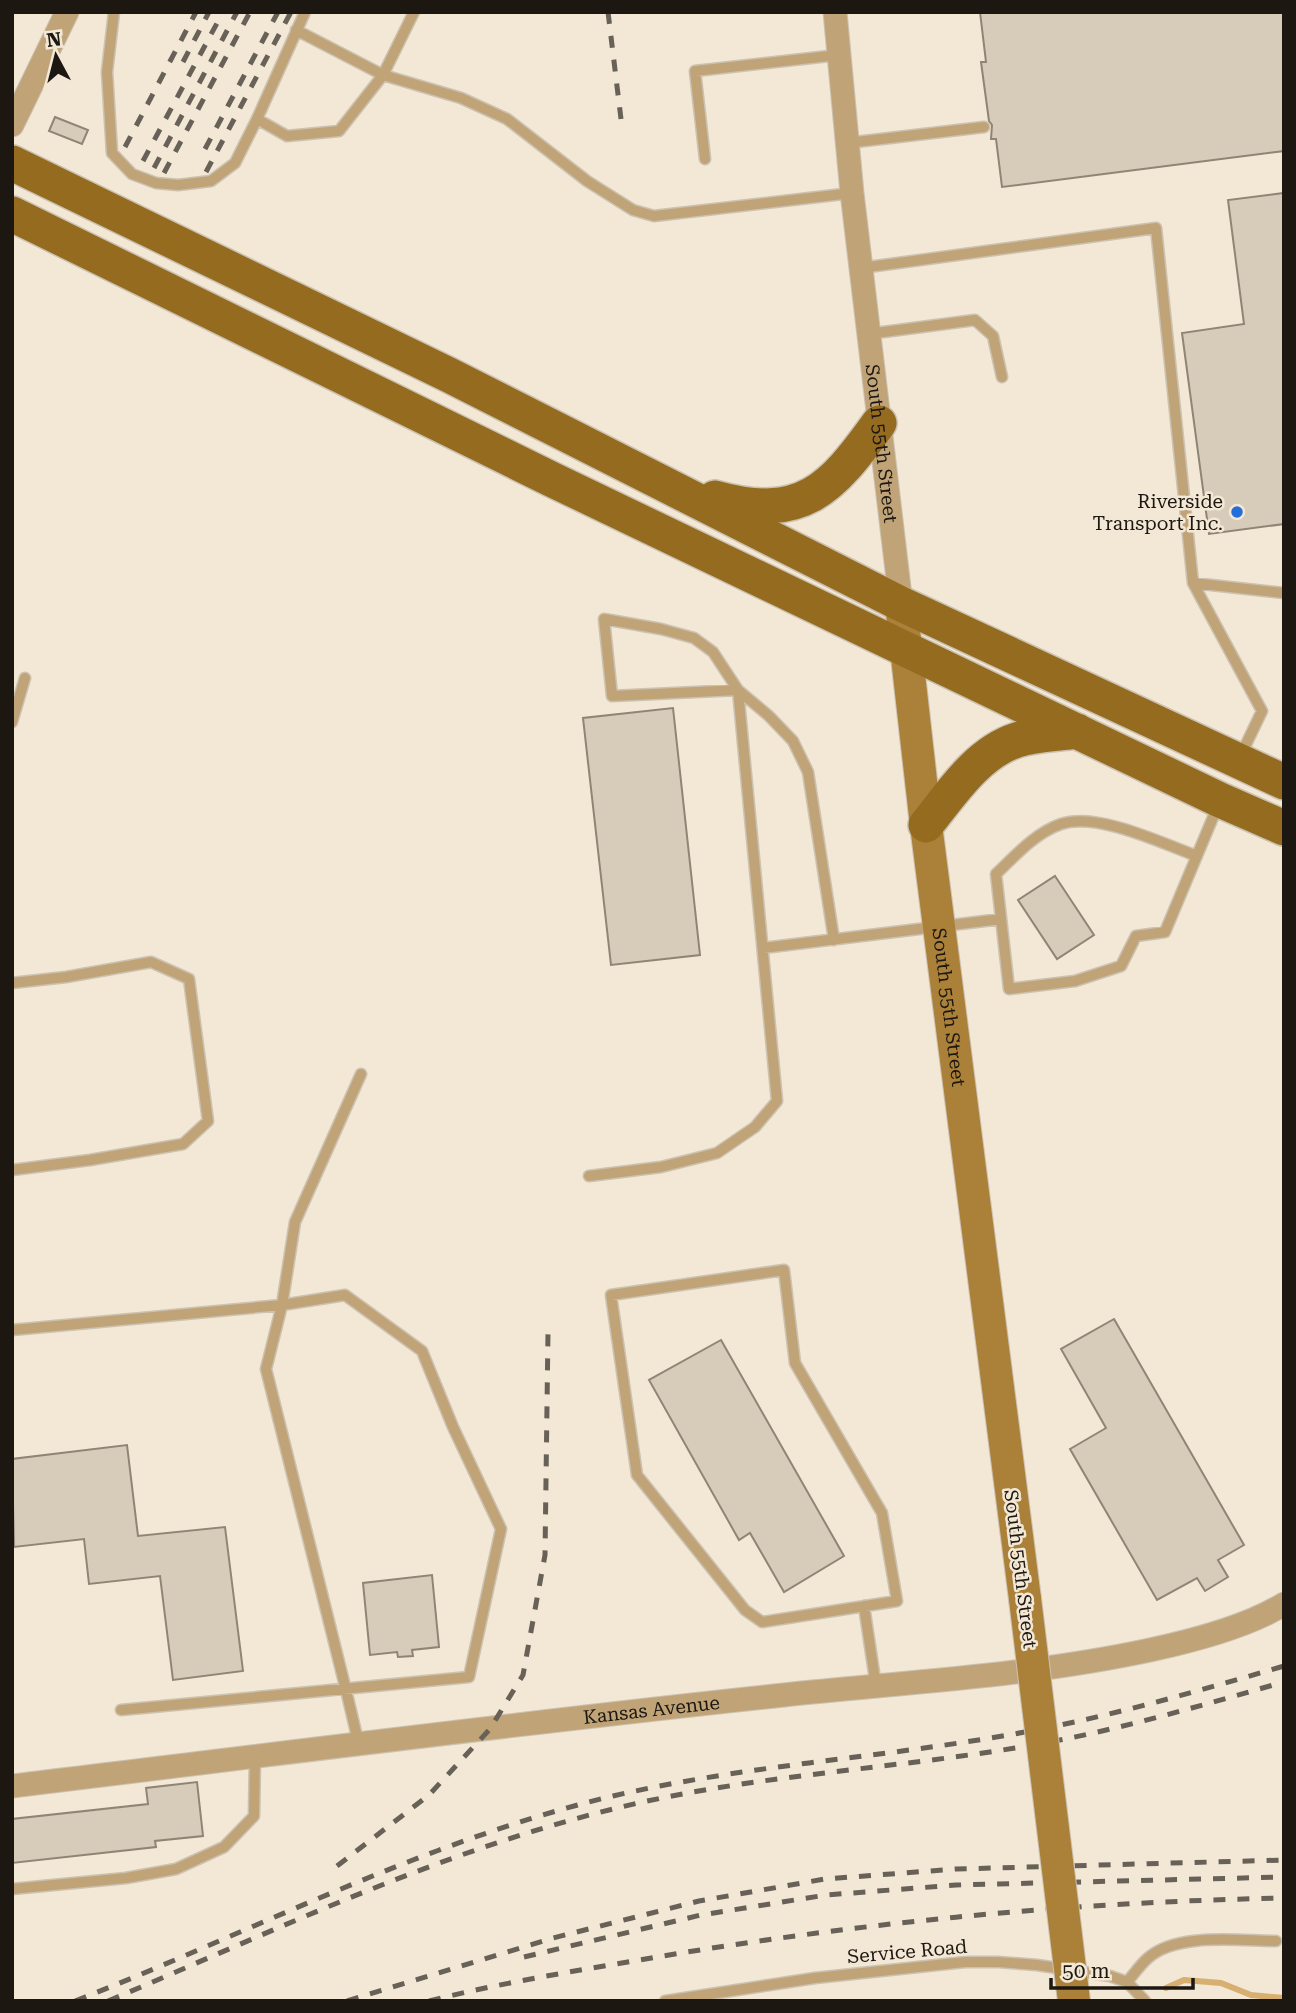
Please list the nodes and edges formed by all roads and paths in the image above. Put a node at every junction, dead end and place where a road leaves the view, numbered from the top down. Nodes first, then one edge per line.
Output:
1 (67, 12) edge
2 (114, 12) edge
3 (305, 12) edge
4 (414, 12) edge
5 (835, 12) edge
6 (296, 30) junction
7 (838, 55) junction
8 (383, 75) junction
9 (257, 119) junction
10 (12, 125) edge
11 (984, 127) dead end
12 (847, 143) junction
13 (705, 159) dead end
14 (17, 165) edge
15 (852, 193) junction
16 (12, 214) edge
17 (860, 268) junction
18 (868, 334) junction
19 (1002, 377) dead end
20 (879, 423) junction
21 (658, 482) junction
22 (1193, 583) junction
23 (1284, 593) edge
24 (901, 604) junction
25 (906, 650) junction
26 (25, 678) dead end
27 (738, 690) junction
28 (12, 722) edge
29 (1077, 731) junction
30 (1238, 761) junction
31 (1284, 782) edge
32 (1220, 800) junction
33 (926, 825) junction
34 (1284, 828) edge
35 (1198, 856) junction
36 (1001, 919) junction
37 (940, 926) junction
38 (834, 940) junction
39 (762, 948) junction
40 (12, 983) edge
41 (361, 1073) dead end
42 (12, 1170) edge
43 (589, 1176) dead end
44 (282, 1305) junction
45 (12, 1330) edge
46 (1284, 1604) edge
47 (864, 1606) junction
48 (876, 1686) junction
49 (346, 1690) junction
50 (121, 1710) dead end
51 (359, 1745) junction
52 (255, 1757) junction
53 (12, 1786) edge
54 (12, 1889) edge
55 (1276, 1941) dead end
56 (1126, 1982) junction
57 (665, 2001) edge
58 (1074, 2001) edge
59 (1145, 2001) edge

1 - 10 street
2 - 9 lane
3 - 6 lane
4 - 8 lane
5 - 7 street, South 55th Street
6 - 8 lane
6 - 9 lane
7 - 12 street, South 55th Street
7 - 13 lane
8 - 9 lane
8 - 15 lane
11 - 12 lane
12 - 15 street, South 55th Street
14 - 21 main road
15 - 17 street, South 55th Street
16 - 25 main road
17 - 18 street, South 55th Street
17 - 22 lane
18 - 19 lane
18 - 20 street, South 55th Street
20 - 21 main road
20 - 24 street, South 55th Street
21 - 24 main road
22 - 23 lane
22 - 30 lane
24 - 25 main road, South 55th Street
24 - 30 main road
25 - 29 main road
25 - 33 main road, South 55th Street
26 - 28 lane
27 - 27 lane
27 - 38 lane
27 - 39 lane
29 - 32 main road
29 - 33 main road
30 - 31 main road
32 - 34 main road
32 - 35 lane
33 - 37 main road, South 55th Street
35 - 36 lane
35 - 36 lane
36 - 37 lane
37 - 38 lane
37 - 58 main road, South 55th Street, bridge
38 - 39 lane
39 - 43 lane
40 - 42 lane
41 - 44 lane
44 - 45 lane
44 - 49 lane
44 - 49 lane
46 - 48 street, Kansas Avenue
47 - 47 lane
47 - 48 lane
48 - 51 street, Kansas Avenue
49 - 50 lane
49 - 51 lane
51 - 52 street, Kansas Avenue
52 - 53 street, Kansas Avenue
52 - 54 lane
55 - 56 lane
56 - 57 lane, Service Road
56 - 59 lane

